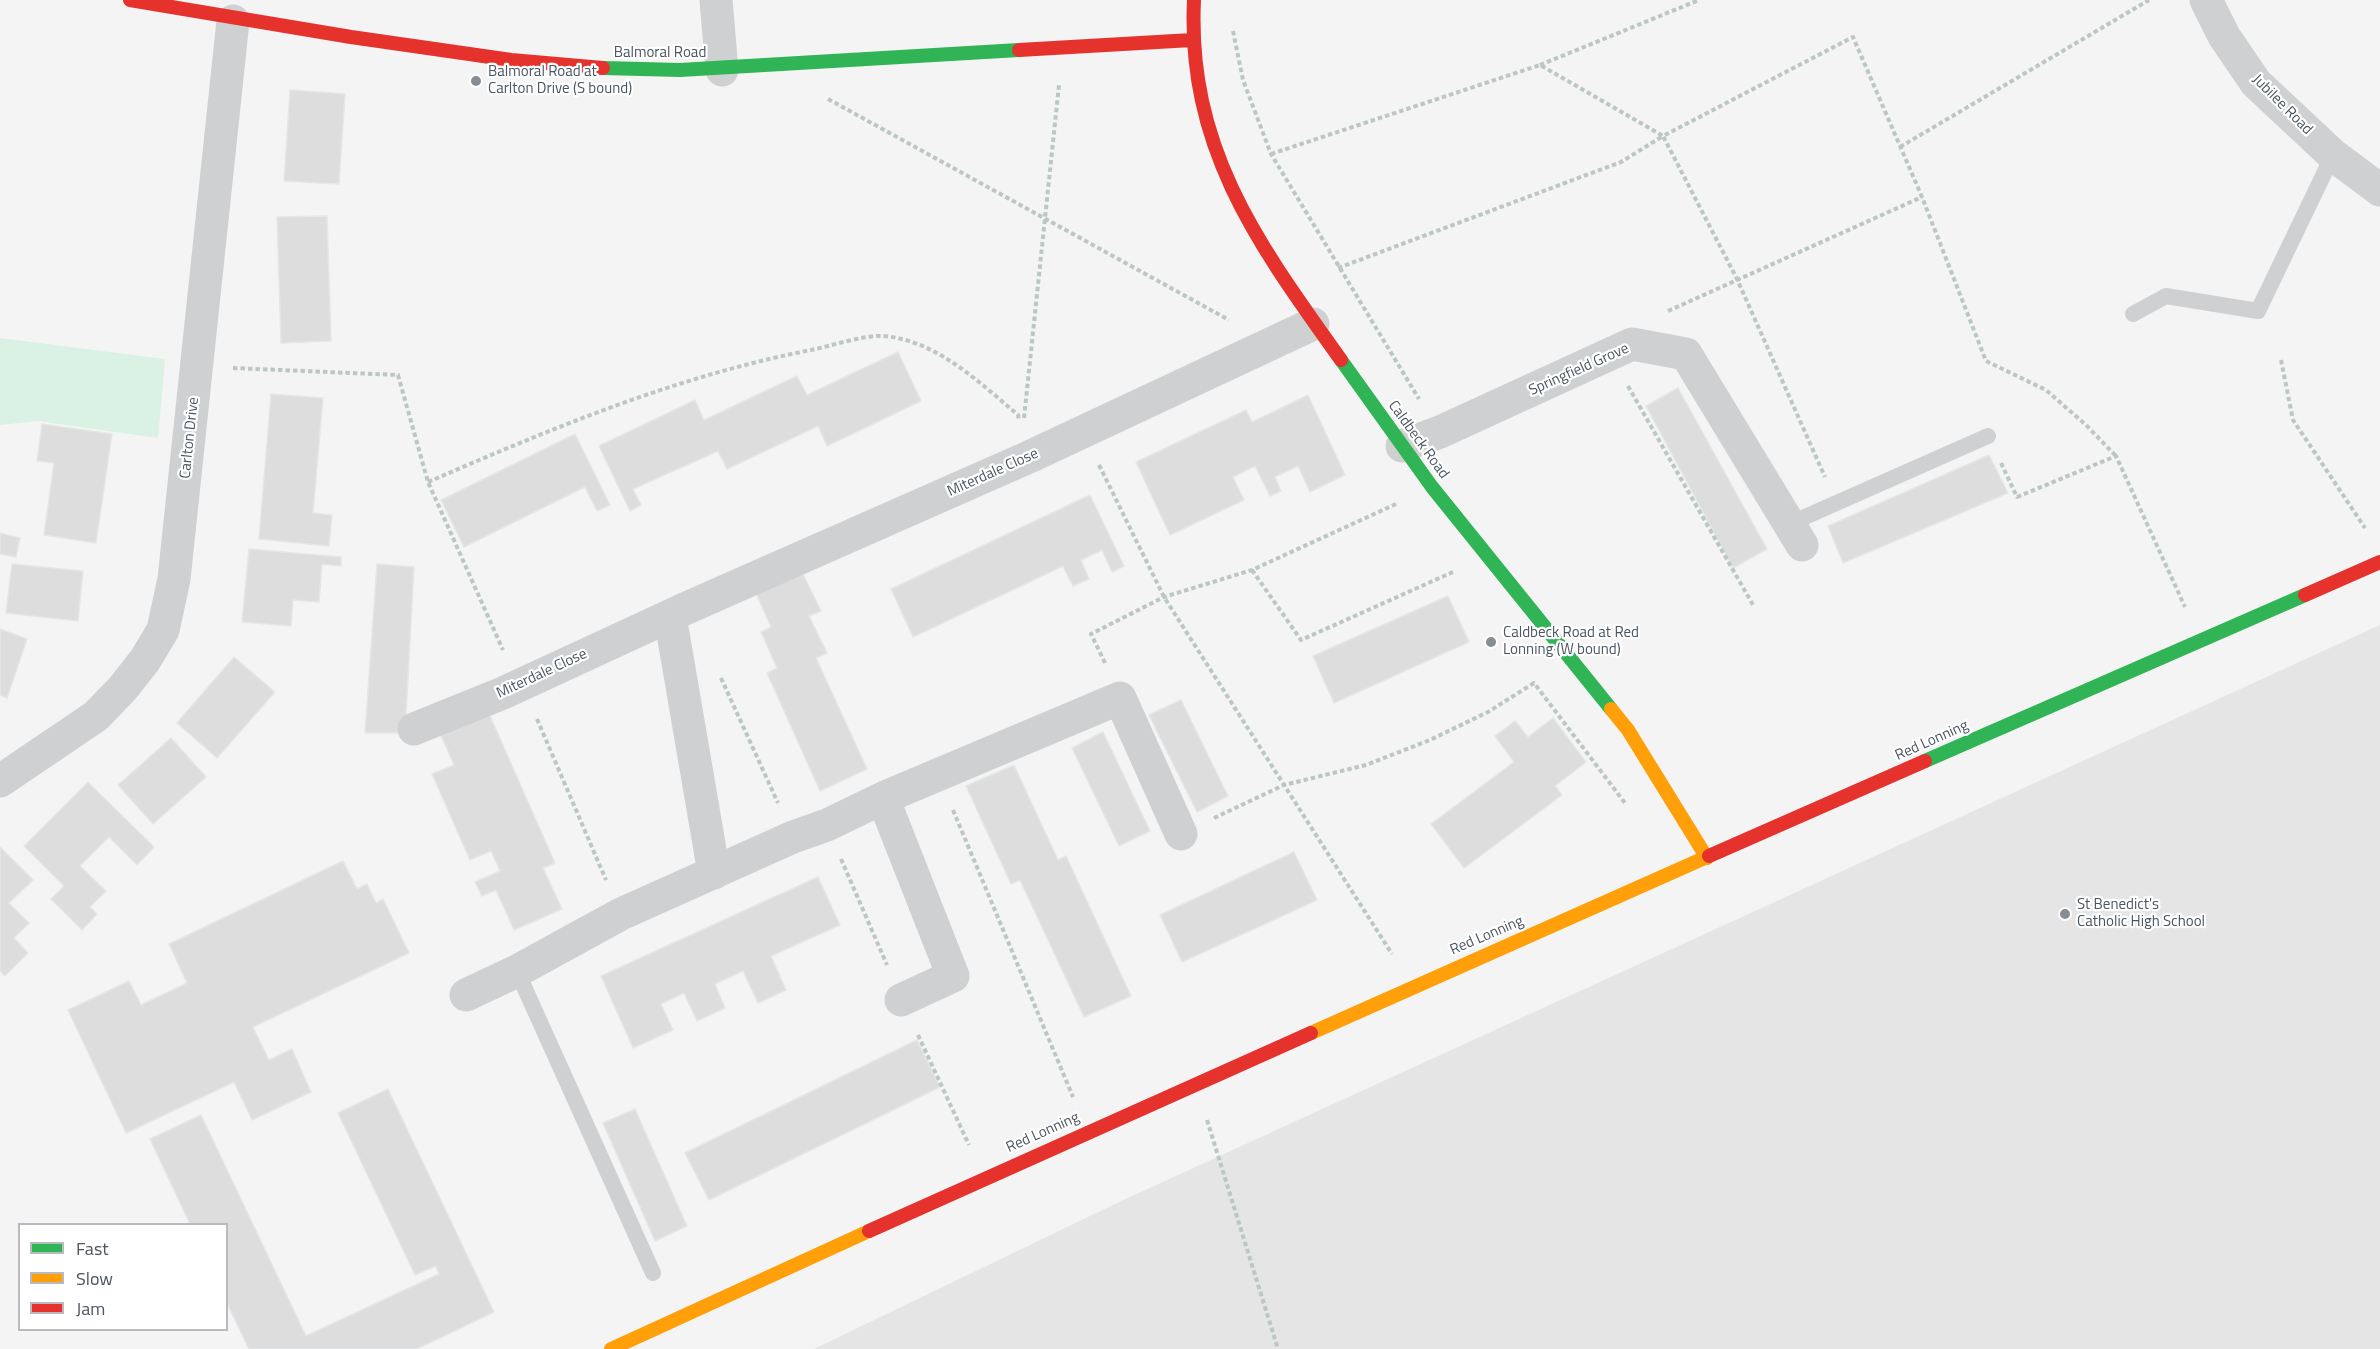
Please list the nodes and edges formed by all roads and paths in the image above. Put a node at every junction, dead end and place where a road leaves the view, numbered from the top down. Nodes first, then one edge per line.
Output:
1 (131, 0) edge
2 (716, 0) edge
3 (1194, 0) edge
4 (1699, 0) edge
5 (2149, 0) edge
6 (2206, 0) edge
7 (233, 21) junction
8 (1192, 40) junction
9 (1062, 49) junction
10 (1540, 65) junction
11 (722, 70) junction
12 (827, 99) dead end
13 (1663, 136) junction
14 (1900, 147) junction
15 (1271, 154) dead end
16 (2333, 155) junction
17 (2380, 190) edge
18 (1045, 219) junction
19 (1338, 268) dead end
20 (2133, 314) dead end
21 (1314, 324) junction
22 (1271, 343) junction
23 (2281, 360) dead end
24 (198, 366) junction
25 (1083, 432) junction
26 (1988, 436) joint
27 (1402, 446) junction
28 (2116, 456) junction
29 (1029, 457) junction
30 (428, 482) junction
31 (1432, 487) junction
32 (1837, 502) junction
33 (2367, 530) dead end
34 (1795, 534) joint
35 (1487, 557) junction
36 (2380, 562) edge
37 (1252, 570) junction
38 (1164, 597) junction
39 (670, 616) junction
40 (2200, 640) junction
41 (717, 669) dead end
42 (518, 685) junction
43 (1120, 698) junction
44 (414, 729) dead end
45 (938, 777) junction
46 (0, 781) edge
47 (883, 798) junction
48 (1181, 834) dead end
49 (793, 837) junction
50 (1707, 858) junction
51 (714, 873) junction
52 (621, 914) junction
53 (517, 971) junction
54 (1413, 986) junction
55 (466, 995) dead end
56 (901, 1000) dead end
57 (1196, 1083) junction
58 (1088, 1131) junction
59 (653, 1273) dead end
60 (611, 1349) edge
61 (1278, 1349) edge

1 - 7 street, Balmoral Road
2 - 11 street
3 - 8 street, Caldbeck Road
4 - 10 path
5 - 14 path
6 - 16 street, Jubilee Road
7 - 11 street, Balmoral Road
7 - 24 street, Carlton Drive
8 - 9 street, Balmoral Road
8 - 21 street, Caldbeck Road
9 - 11 street, Balmoral Road
9 - 18 path
10 - 13 path
10 - 15 path
12 - 18 path
13 - 14 path
13 - 19 path
13 - 32 path
14 - 28 path
16 - 17 street, Jubilee Road
16 - 20 lane
18 - 22 path
18 - 29 path
21 - 22 street, Miterdale Close
21 - 27 street, Caldbeck Road
22 - 25 street, Miterdale Close
23 - 33 path
24 - 30 path
24 - 46 street, Carlton Drive
25 - 29 street, Miterdale Close
25 - 38 path
26 - 28 path
26 - 32 lane
27 - 31 street, Caldbeck Road
27 - 34 street, Springfield Grove
28 - 40 path
29 - 30 path
29 - 39 street, Miterdale Close
30 - 42 path
31 - 35 street, Caldbeck Road
31 - 37 path
32 - 34 lane
35 - 37 path
35 - 50 street, Caldbeck Road
36 - 40 street, Red Lonning
37 - 38 path
38 - 43 path
38 - 54 path
39 - 42 street, Miterdale Close
39 - 51 street
40 - 50 street, Red Lonning
41 - 49 path
42 - 44 street, Miterdale Close
42 - 52 path
43 - 45 street
43 - 48 street
45 - 47 street
45 - 58 path
47 - 49 street
47 - 56 street
49 - 51 street
50 - 54 street, Red Lonning
51 - 52 street
52 - 53 street
53 - 55 street
53 - 59 lane
54 - 57 street, Red Lonning
57 - 58 street, Red Lonning
57 - 61 path
58 - 60 street, Red Lonning

